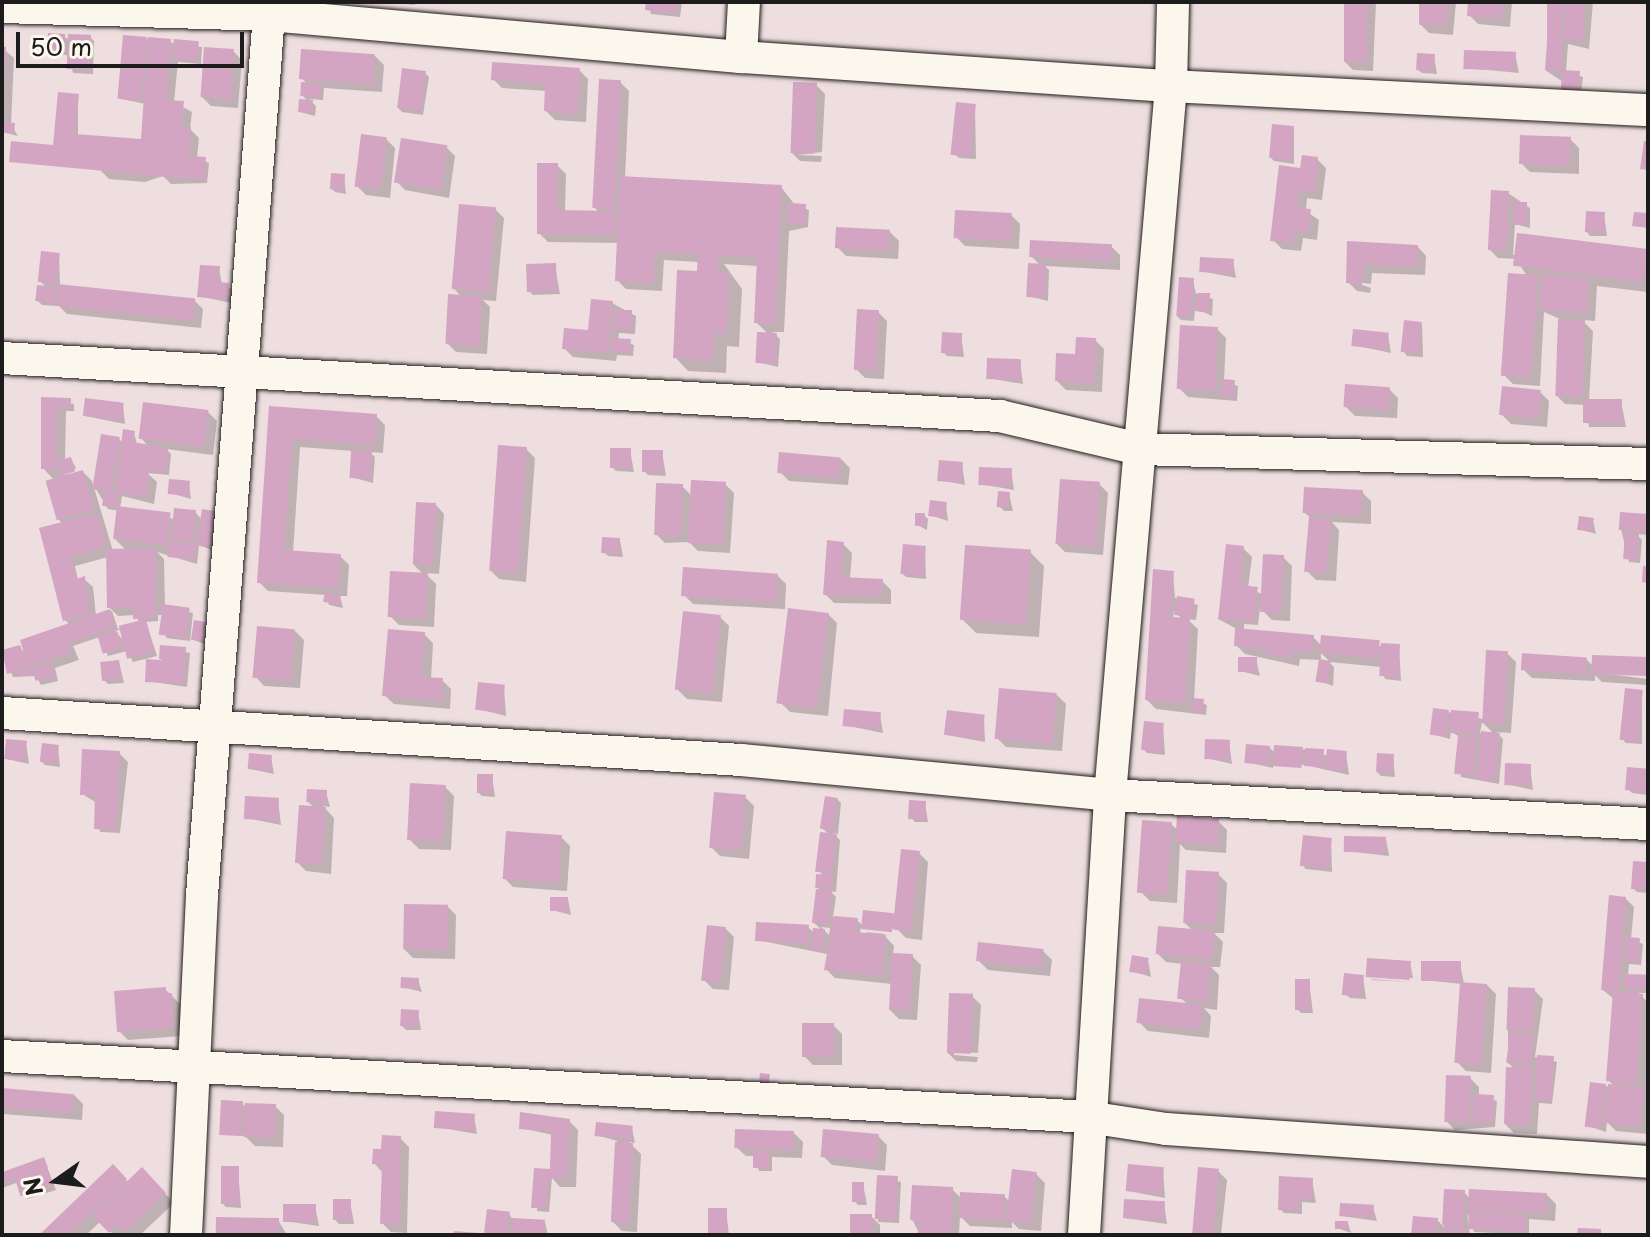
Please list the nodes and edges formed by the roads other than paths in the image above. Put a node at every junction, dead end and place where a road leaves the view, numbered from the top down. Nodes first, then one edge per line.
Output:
1 (744, 2) edge
2 (1173, 2) edge
3 (2, 7) edge
4 (269, 8) edge
5 (741, 57) junction
6 (1171, 86) junction
7 (1648, 110) edge
8 (2, 358) edge
9 (246, 372) junction
10 (1140, 449) junction
11 (1648, 464) edge
12 (2, 713) edge
13 (217, 723) junction
14 (1110, 795) junction
15 (1648, 824) edge
16 (2, 1056) edge
17 (198, 1069) junction
18 (1088, 1117) junction
19 (1648, 1162) edge
20 (186, 1235) edge
21 (1084, 1235) edge

1 - 5 street
2 - 6 street
3 - 4 street
4 - 5 street
4 - 9 street
5 - 6 street
6 - 7 street
6 - 10 street
8 - 9 street
9 - 10 street
9 - 13 street
10 - 11 street
10 - 14 street
12 - 13 street
13 - 14 street
13 - 17 street
14 - 15 street
14 - 18 street
16 - 17 street
17 - 18 street
17 - 20 street
18 - 19 street
18 - 21 street

